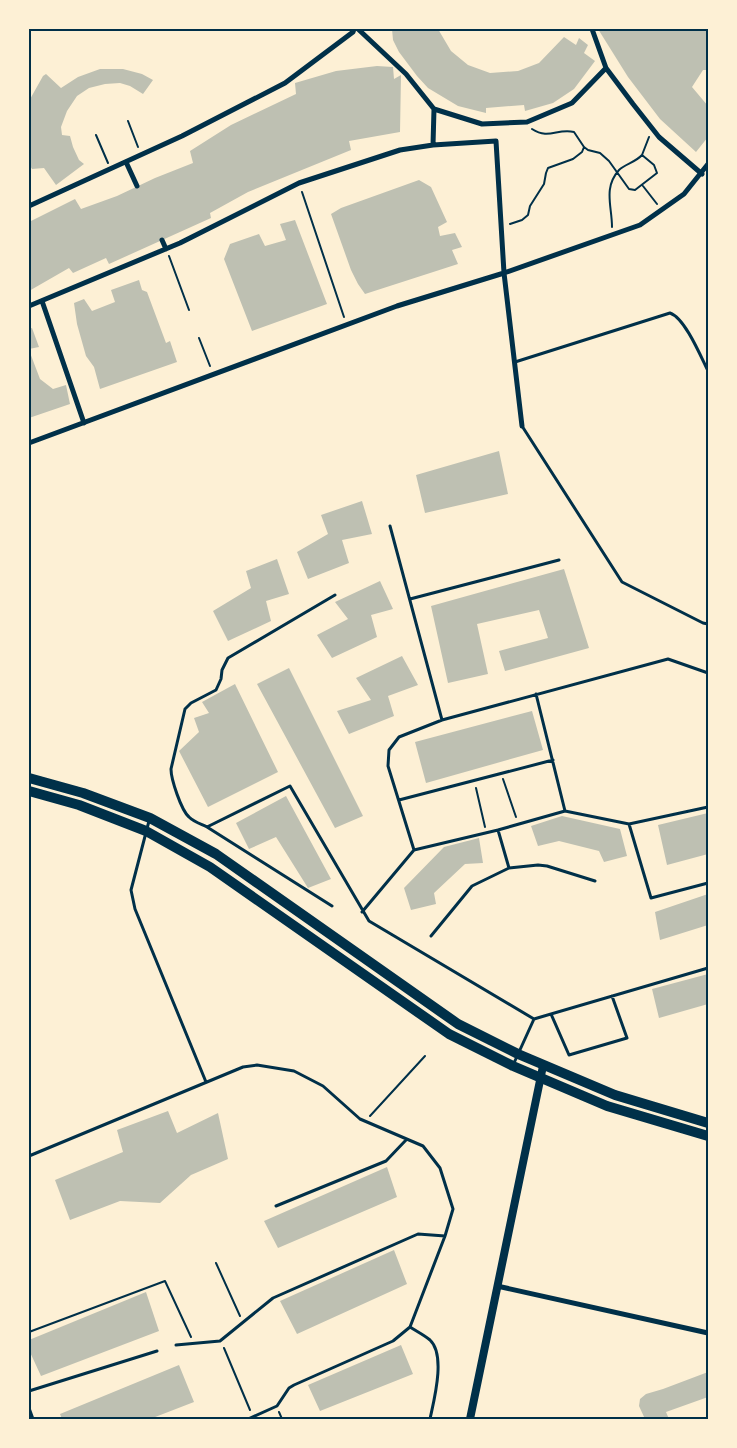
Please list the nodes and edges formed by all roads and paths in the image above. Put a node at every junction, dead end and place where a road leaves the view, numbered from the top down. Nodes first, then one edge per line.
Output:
1 (354, 29) edge
2 (358, 29) edge
3 (592, 29) edge
4 (606, 68) junction
5 (434, 109) junction
6 (128, 121) dead end
7 (516, 122) junction
8 (654, 130) junction
9 (96, 135) dead end
10 (433, 145) junction
11 (584, 147) junction
12 (141, 155) junction
13 (642, 155) junction
14 (126, 162) junction
15 (708, 164) edge
16 (110, 169) junction
17 (618, 173) junction
18 (702, 174) junction
19 (299, 184) junction
20 (643, 185) junction
21 (138, 186) dead end
22 (29, 206) edge
23 (661, 210) junction
24 (501, 225) junction
25 (613, 234) junction
26 (162, 240) dead end
27 (166, 249) junction
28 (504, 273) junction
29 (42, 301) junction
30 (29, 306) edge
31 (189, 310) dead end
32 (346, 324) junction
33 (200, 338) dead end
34 (515, 362) junction
35 (708, 372) edge
36 (213, 374) junction
37 (84, 422) junction
38 (522, 426) joint
39 (29, 443) edge
40 (390, 526) dead end
41 (559, 560) dead end
42 (335, 595) dead end
43 (410, 600) junction
44 (708, 624) edge
45 (708, 673) edge
46 (536, 694) junction
47 (442, 720) junction
48 (552, 760) junction
49 (502, 774) junction
50 (29, 778) edge
51 (474, 781) junction
52 (29, 791) edge
53 (399, 800) junction
54 (708, 807) edge
55 (565, 811) junction
56 (150, 818) junction
57 (519, 824) junction
58 (629, 824) junction
59 (207, 828) junction
60 (498, 830) junction
61 (146, 831) junction
62 (487, 833) junction
63 (414, 850) junction
64 (509, 868) junction
65 (595, 881) dead end
66 (708, 883) edge
67 (332, 906) dead end
68 (362, 912) junction
69 (431, 936) dead end
70 (708, 968) edge
71 (612, 996) junction
72 (551, 1014) junction
73 (534, 1019) junction
74 (518, 1054) junction
75 (425, 1056) dead end
76 (513, 1066) junction
77 (543, 1066) junction
78 (540, 1078) junction
79 (206, 1082) junction
80 (365, 1121) junction
81 (708, 1123) edge
82 (708, 1136) edge
83 (406, 1140) junction
84 (29, 1156) edge
85 (276, 1206) dead end
86 (445, 1236) junction
87 (216, 1263) dead end
88 (497, 1286) junction
89 (243, 1322) junction
90 (410, 1327) junction
91 (29, 1332) edge
92 (708, 1333) edge
93 (220, 1341) junction
94 (194, 1344) junction
95 (176, 1346) dead end
96 (157, 1352) dead end
97 (29, 1391) edge
98 (29, 1408) edge
99 (253, 1417) junction
100 (34, 1419) edge
101 (248, 1419) edge
102 (430, 1419) edge
103 (470, 1419) edge

1 - 12 street
2 - 5 street
3 - 4 street
4 - 7 street
4 - 8 street
5 - 7 street
5 - 10 street
6 - 12 path
7 - 11 path
8 - 13 path
8 - 18 street
9 - 16 path
10 - 19 street
10 - 24 street
11 - 17 path
11 - 24 path
12 - 14 street
13 - 17 path
13 - 20 path
14 - 16 street
14 - 21 street
15 - 18 street
16 - 22 street
17 - 20 path
17 - 25 path
18 - 23 street
19 - 27 street
19 - 32 path
20 - 23 path
23 - 25 street
24 - 28 street
25 - 28 street
26 - 27 street
27 - 29 street
27 - 31 path
28 - 32 street
28 - 34 street
29 - 30 street
29 - 37 street
32 - 36 street
33 - 36 path
34 - 35 lane
34 - 38 street
36 - 37 street
37 - 39 street
38 - 44 lane
40 - 43 lane
41 - 43 lane
42 - 59 lane
43 - 47 lane
45 - 46 lane
46 - 47 lane
46 - 48 lane
47 - 53 lane
48 - 49 lane
48 - 55 lane
49 - 51 lane
49 - 57 path
50 - 56 main road
51 - 53 lane
51 - 62 path
52 - 61 main road
53 - 63 lane
54 - 58 lane
55 - 57 lane
55 - 58 lane
56 - 61 lane
56 - 74 main road
57 - 60 lane
58 - 66 lane
59 - 67 lane
59 - 68 lane
60 - 62 lane
60 - 64 lane
61 - 76 main road
61 - 79 lane
62 - 63 lane
63 - 68 lane
64 - 65 lane
64 - 69 lane
68 - 73 lane
70 - 71 lane
71 - 72 lane
71 - 72 lane
72 - 73 lane
73 - 74 lane
74 - 76 lane
74 - 77 main road
75 - 80 path
76 - 78 main road
77 - 78 street
77 - 81 main road
78 - 82 main road
78 - 88 street
79 - 80 lane
79 - 84 lane
80 - 83 lane
83 - 85 lane
83 - 86 lane
86 - 89 lane
86 - 90 lane
87 - 89 path
88 - 92 street
88 - 103 street
89 - 93 lane
90 - 99 lane
90 - 102 lane
91 - 94 path
93 - 94 lane
93 - 99 path
94 - 95 lane
96 - 97 lane
98 - 100 lane
99 - 101 lane

